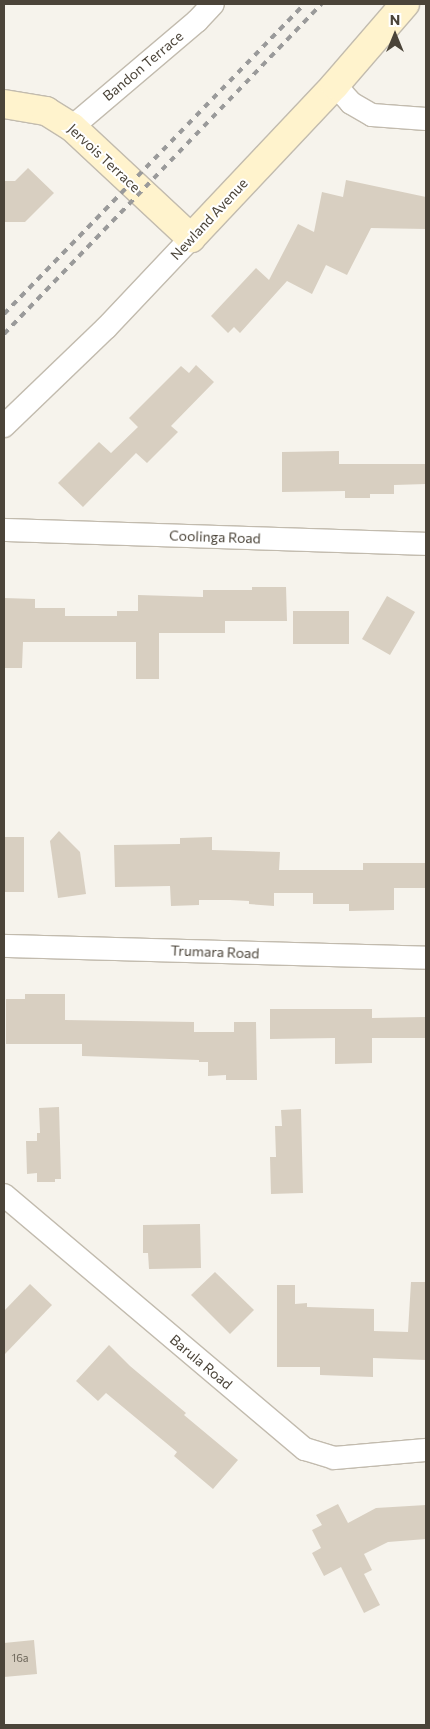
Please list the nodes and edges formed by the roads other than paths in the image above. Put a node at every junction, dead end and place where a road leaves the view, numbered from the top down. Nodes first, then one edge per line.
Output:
1 (213, 4) edge
2 (406, 4) edge
3 (334, 85) junction
4 (4, 104) edge
5 (426, 119) edge
6 (72, 127) junction
7 (191, 238) junction
8 (4, 426) edge
9 (4, 530) edge
10 (426, 544) edge
11 (4, 946) edge
12 (426, 958) edge
13 (4, 1195) edge
14 (426, 1450) edge

1 - 6 street, Bandon Terrace
2 - 3 street, Newland Avenue
3 - 5 street
3 - 7 street, Newland Avenue
4 - 6 street, Jervois Terrace
6 - 7 street, Jervois Terrace
7 - 8 street, Newland Avenue
9 - 10 street, Coolinga Road
11 - 12 street, Trumara Road
13 - 14 street, Barula Road

